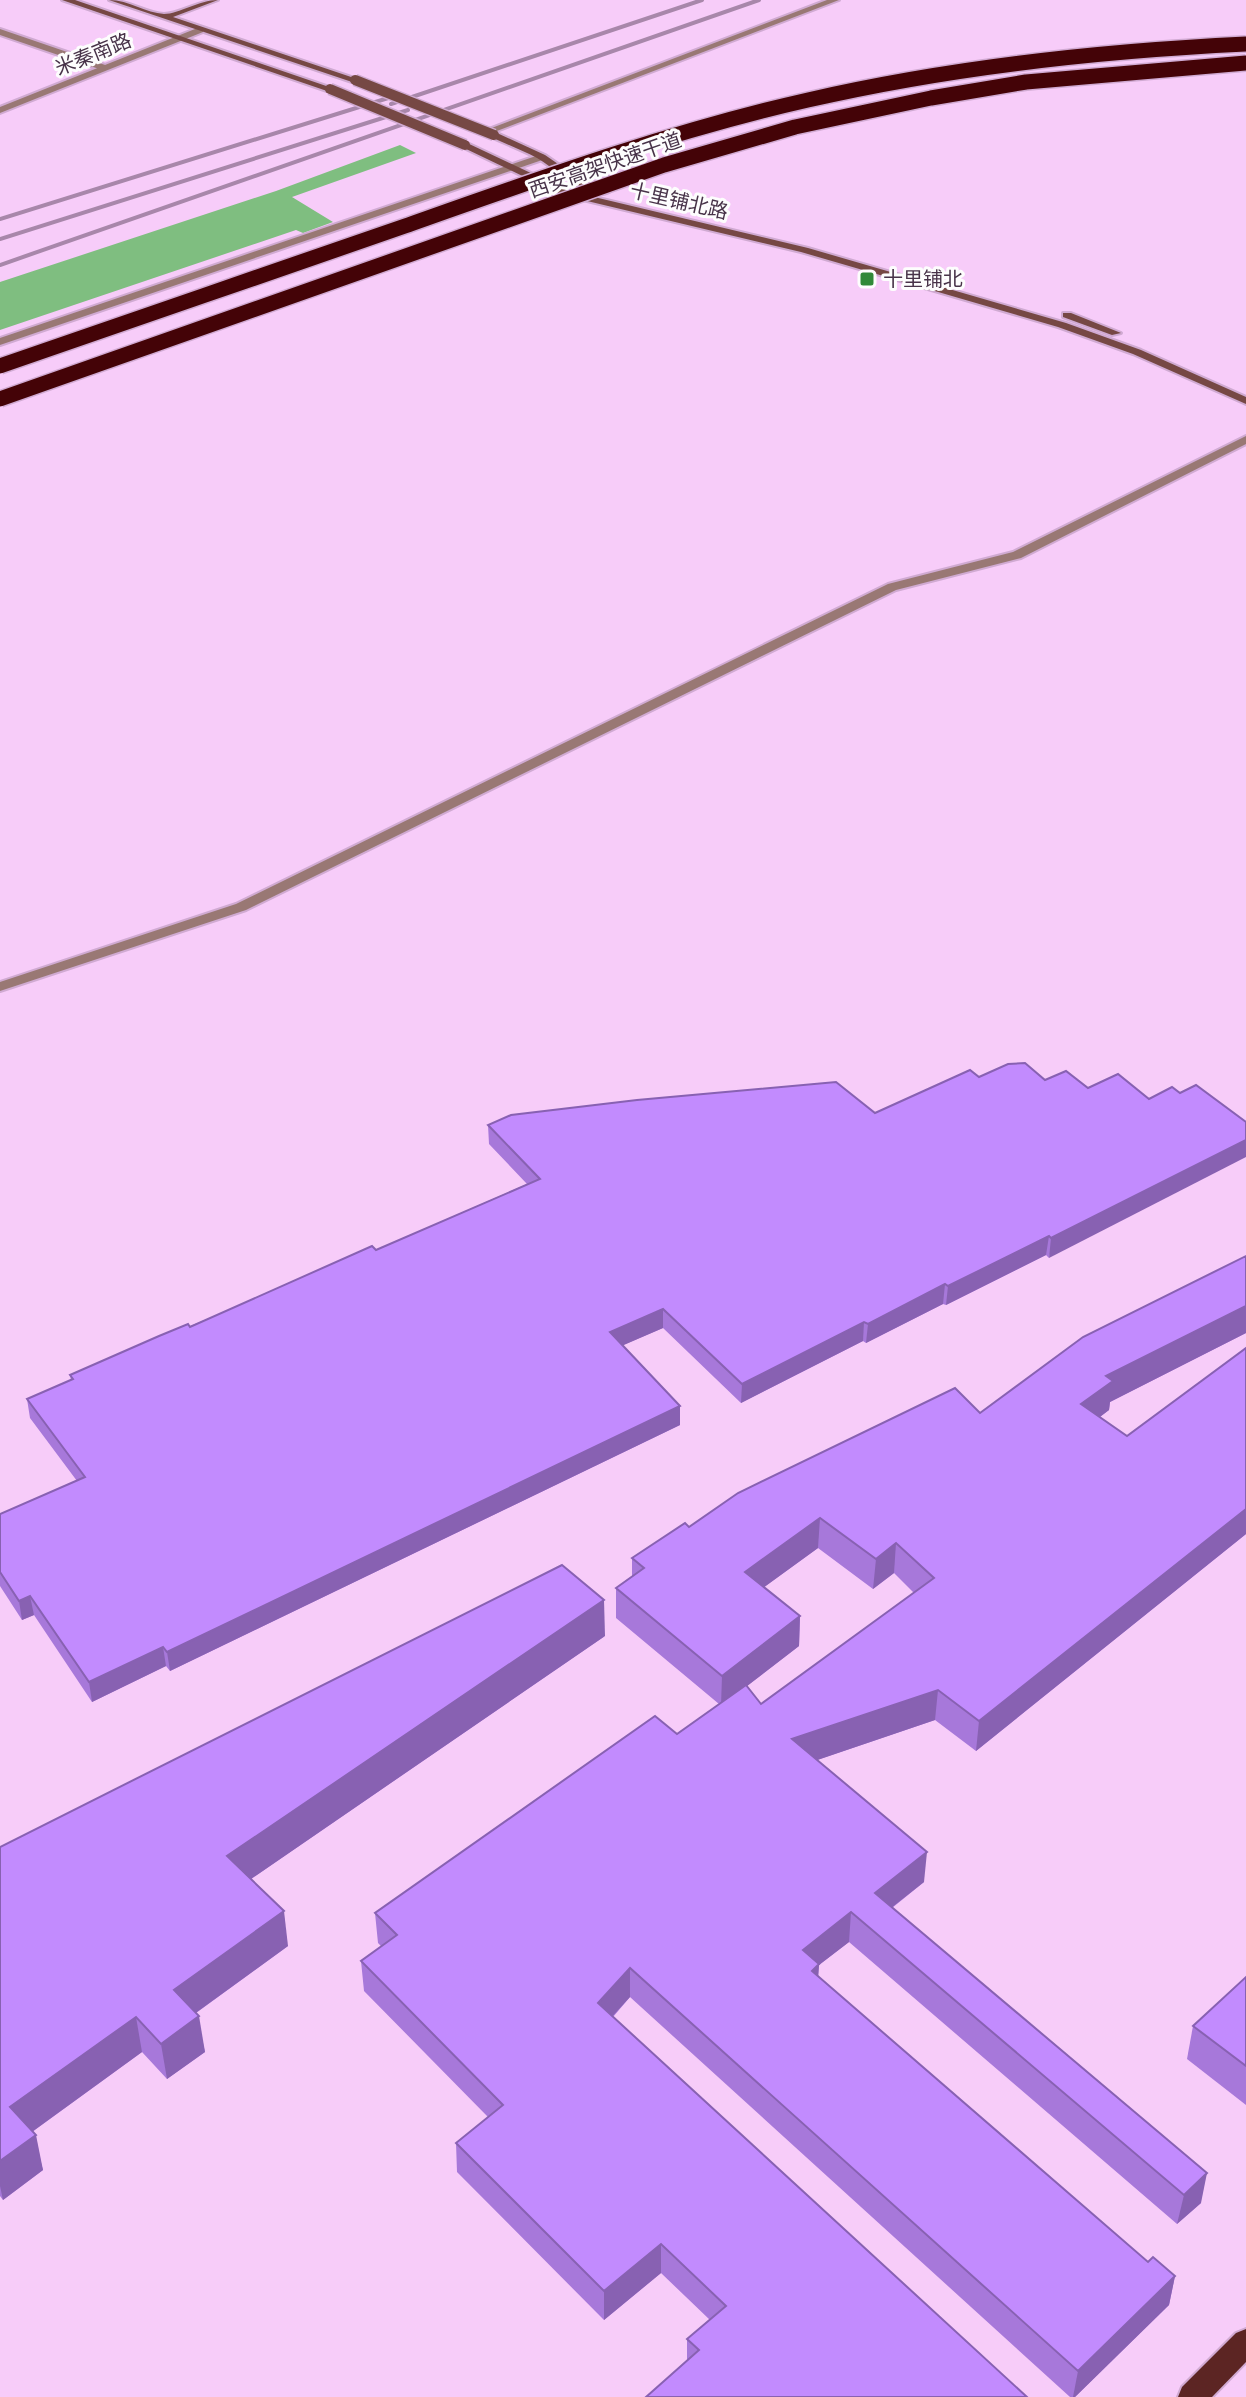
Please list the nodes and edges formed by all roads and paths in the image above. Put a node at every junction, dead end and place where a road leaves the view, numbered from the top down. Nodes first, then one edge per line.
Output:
1 (66, 0) edge
2 (113, 0) edge
3 (214, 0) edge
4 (835, 0) edge
5 (164, 17) junction
6 (200, 30) junction
7 (0, 32) edge
8 (180, 38) junction
9 (1246, 44) edge
10 (1246, 63) edge
11 (105, 68) junction
12 (0, 110) edge
13 (490, 134) junction
14 (542, 157) junction
15 (513, 167) junction
16 (0, 342) edge
17 (0, 366) edge
18 (1246, 390) edge
19 (0, 399) edge
20 (1246, 401) edge
21 (1246, 439) edge
22 (0, 987) edge
23 (1246, 2342) edge
24 (1192, 2397) edge

1 - 8 street, 十里铺北路
2 - 5 street, 十里铺北路
3 - 5 street
4 - 13 street
5 - 6 street, 十里铺北路
6 - 8 street, 米秦南路
6 - 13 street, 十里铺北路, bridge
7 - 11 street
8 - 11 street, 米秦南路
8 - 15 street, 十里铺北路, bridge
9 - 17 highway, 西安高架快速干道, bridge
10 - 19 highway, 西安高架快速干道, bridge
11 - 12 street, 米秦南路
13 - 14 street, 十里铺北路
14 - 15 street
14 - 18 street, 十里铺北路
15 - 16 street
15 - 20 street, 十里铺北路
21 - 22 street
23 - 24 main road

